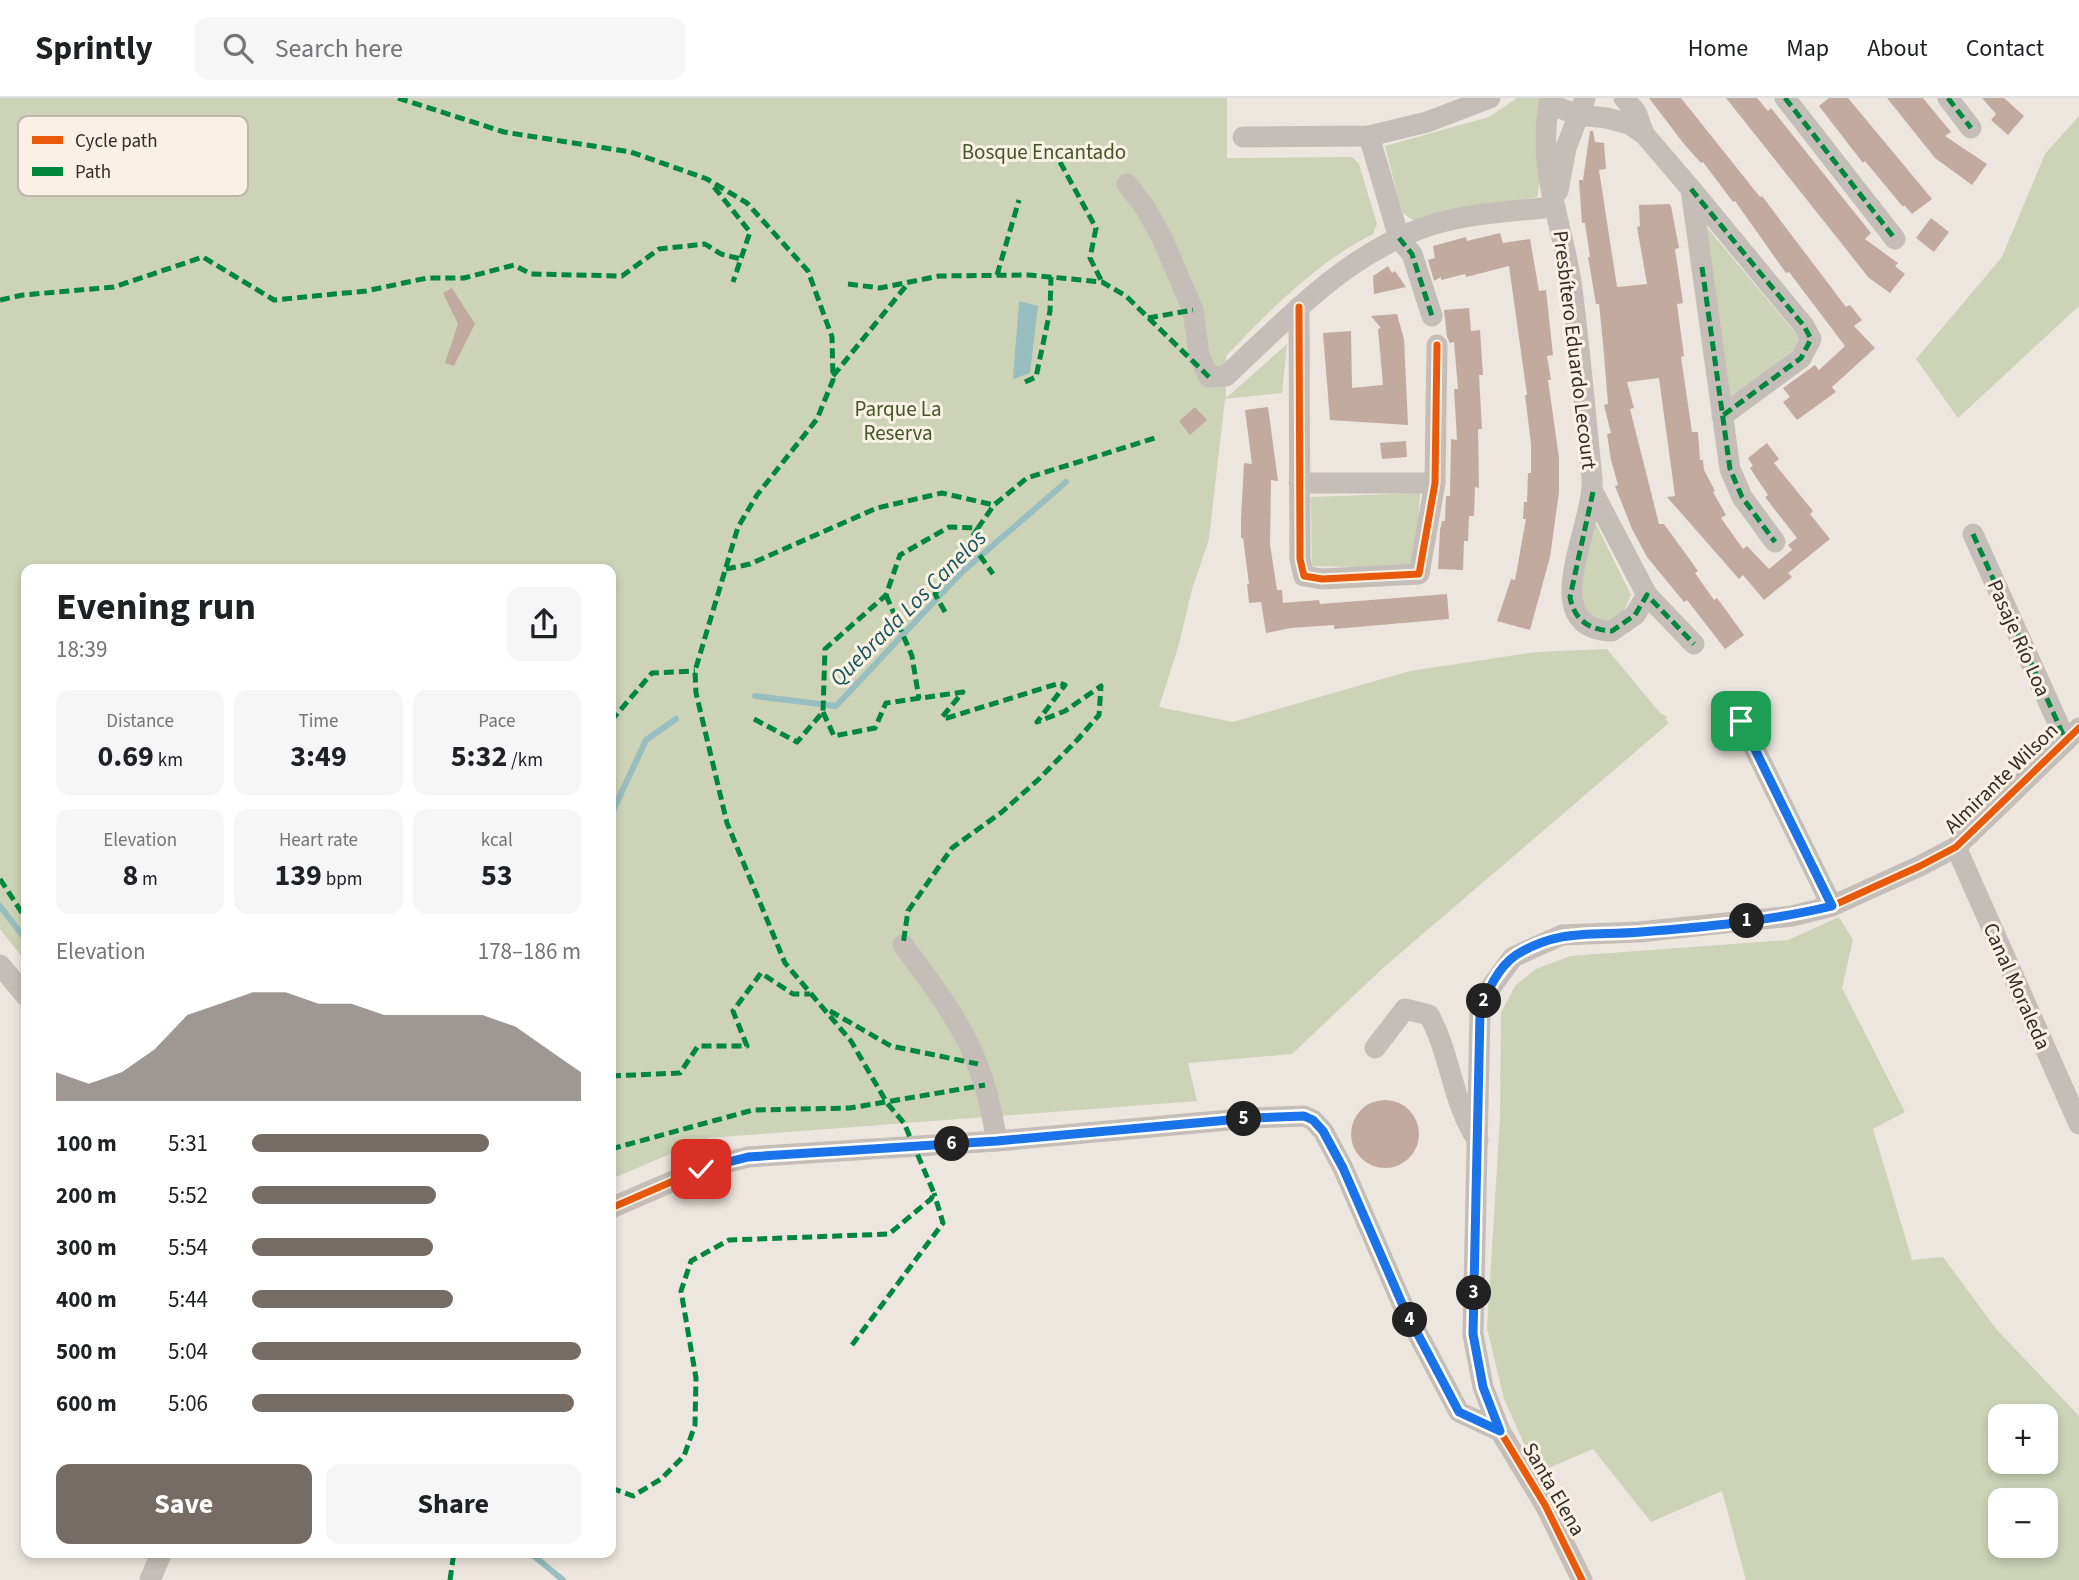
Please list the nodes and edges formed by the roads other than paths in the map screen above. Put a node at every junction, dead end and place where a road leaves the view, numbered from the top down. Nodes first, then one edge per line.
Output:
1 (1490, 98) edge
2 (1624, 98) edge
3 (1785, 98) edge
4 (1948, 98) edge
5 (1550, 101) edge
6 (1581, 106) edge
7 (1971, 128) dead end
8 (1644, 134) junction
9 (1369, 136) junction
10 (1243, 137) dead end
11 (1128, 184) dead end
12 (1691, 190) junction
13 (1555, 207) junction
14 (1399, 238) junction
15 (1895, 239) dead end
16 (1300, 307) junction
17 (1432, 316) dead end
18 (1437, 345) dead end
19 (1722, 416) junction
20 (1299, 483) junction
21 (1435, 483) junction
22 (1593, 492) junction
23 (1973, 534) dead end
24 (1775, 542) dead end
25 (1647, 595) junction
26 (1694, 644) dead end
27 (1741, 721) dead end
28 (2072, 735) edge
29 (1956, 847) junction
30 (1832, 906) junction
31 (903, 945) dead end
32 (0, 965) edge
33 (21, 990) edge
34 (1375, 1048) dead end
35 (2079, 1124) edge
36 (997, 1141) junction
37 (1478, 1141) junction
38 (616, 1206) edge
39 (1500, 1431) junction
40 (159, 1558) edge
41 (150, 1580) edge
42 (1582, 1580) edge

1 - 9 street
2 - 8 street
3 - 15 street
4 - 7 street
5 - 6 street
5 - 13 street, Presbítero Eduardo Lecourt
6 - 8 street
6 - 13 street, Presbítero Eduardo Lecourt
8 - 12 street
9 - 10 street
9 - 14 street
11 - 16 street
12 - 19 street
12 - 19 street
13 - 14 street
13 - 22 street, Presbítero Eduardo Lecourt
14 - 16 street
14 - 17 street
16 - 20 street
18 - 21 street
19 - 24 street
20 - 21 street
20 - 21 street
22 - 25 street, Presbítero Eduardo Lecourt
22 - 25 street, Presbítero Eduardo Lecourt
23 - 28 street, Pasaje Río Loa
25 - 26 street
27 - 30 street
28 - 29 street, Almirante Wilson
29 - 30 street, Almirante Wilson
29 - 35 street, Canal Moraleda
30 - 37 street, Santa Elena
31 - 36 street
32 - 33 street
34 - 37 street
36 - 38 street
36 - 39 street
37 - 39 street, Santa Elena
39 - 42 street, Santa Elena
40 - 41 street

